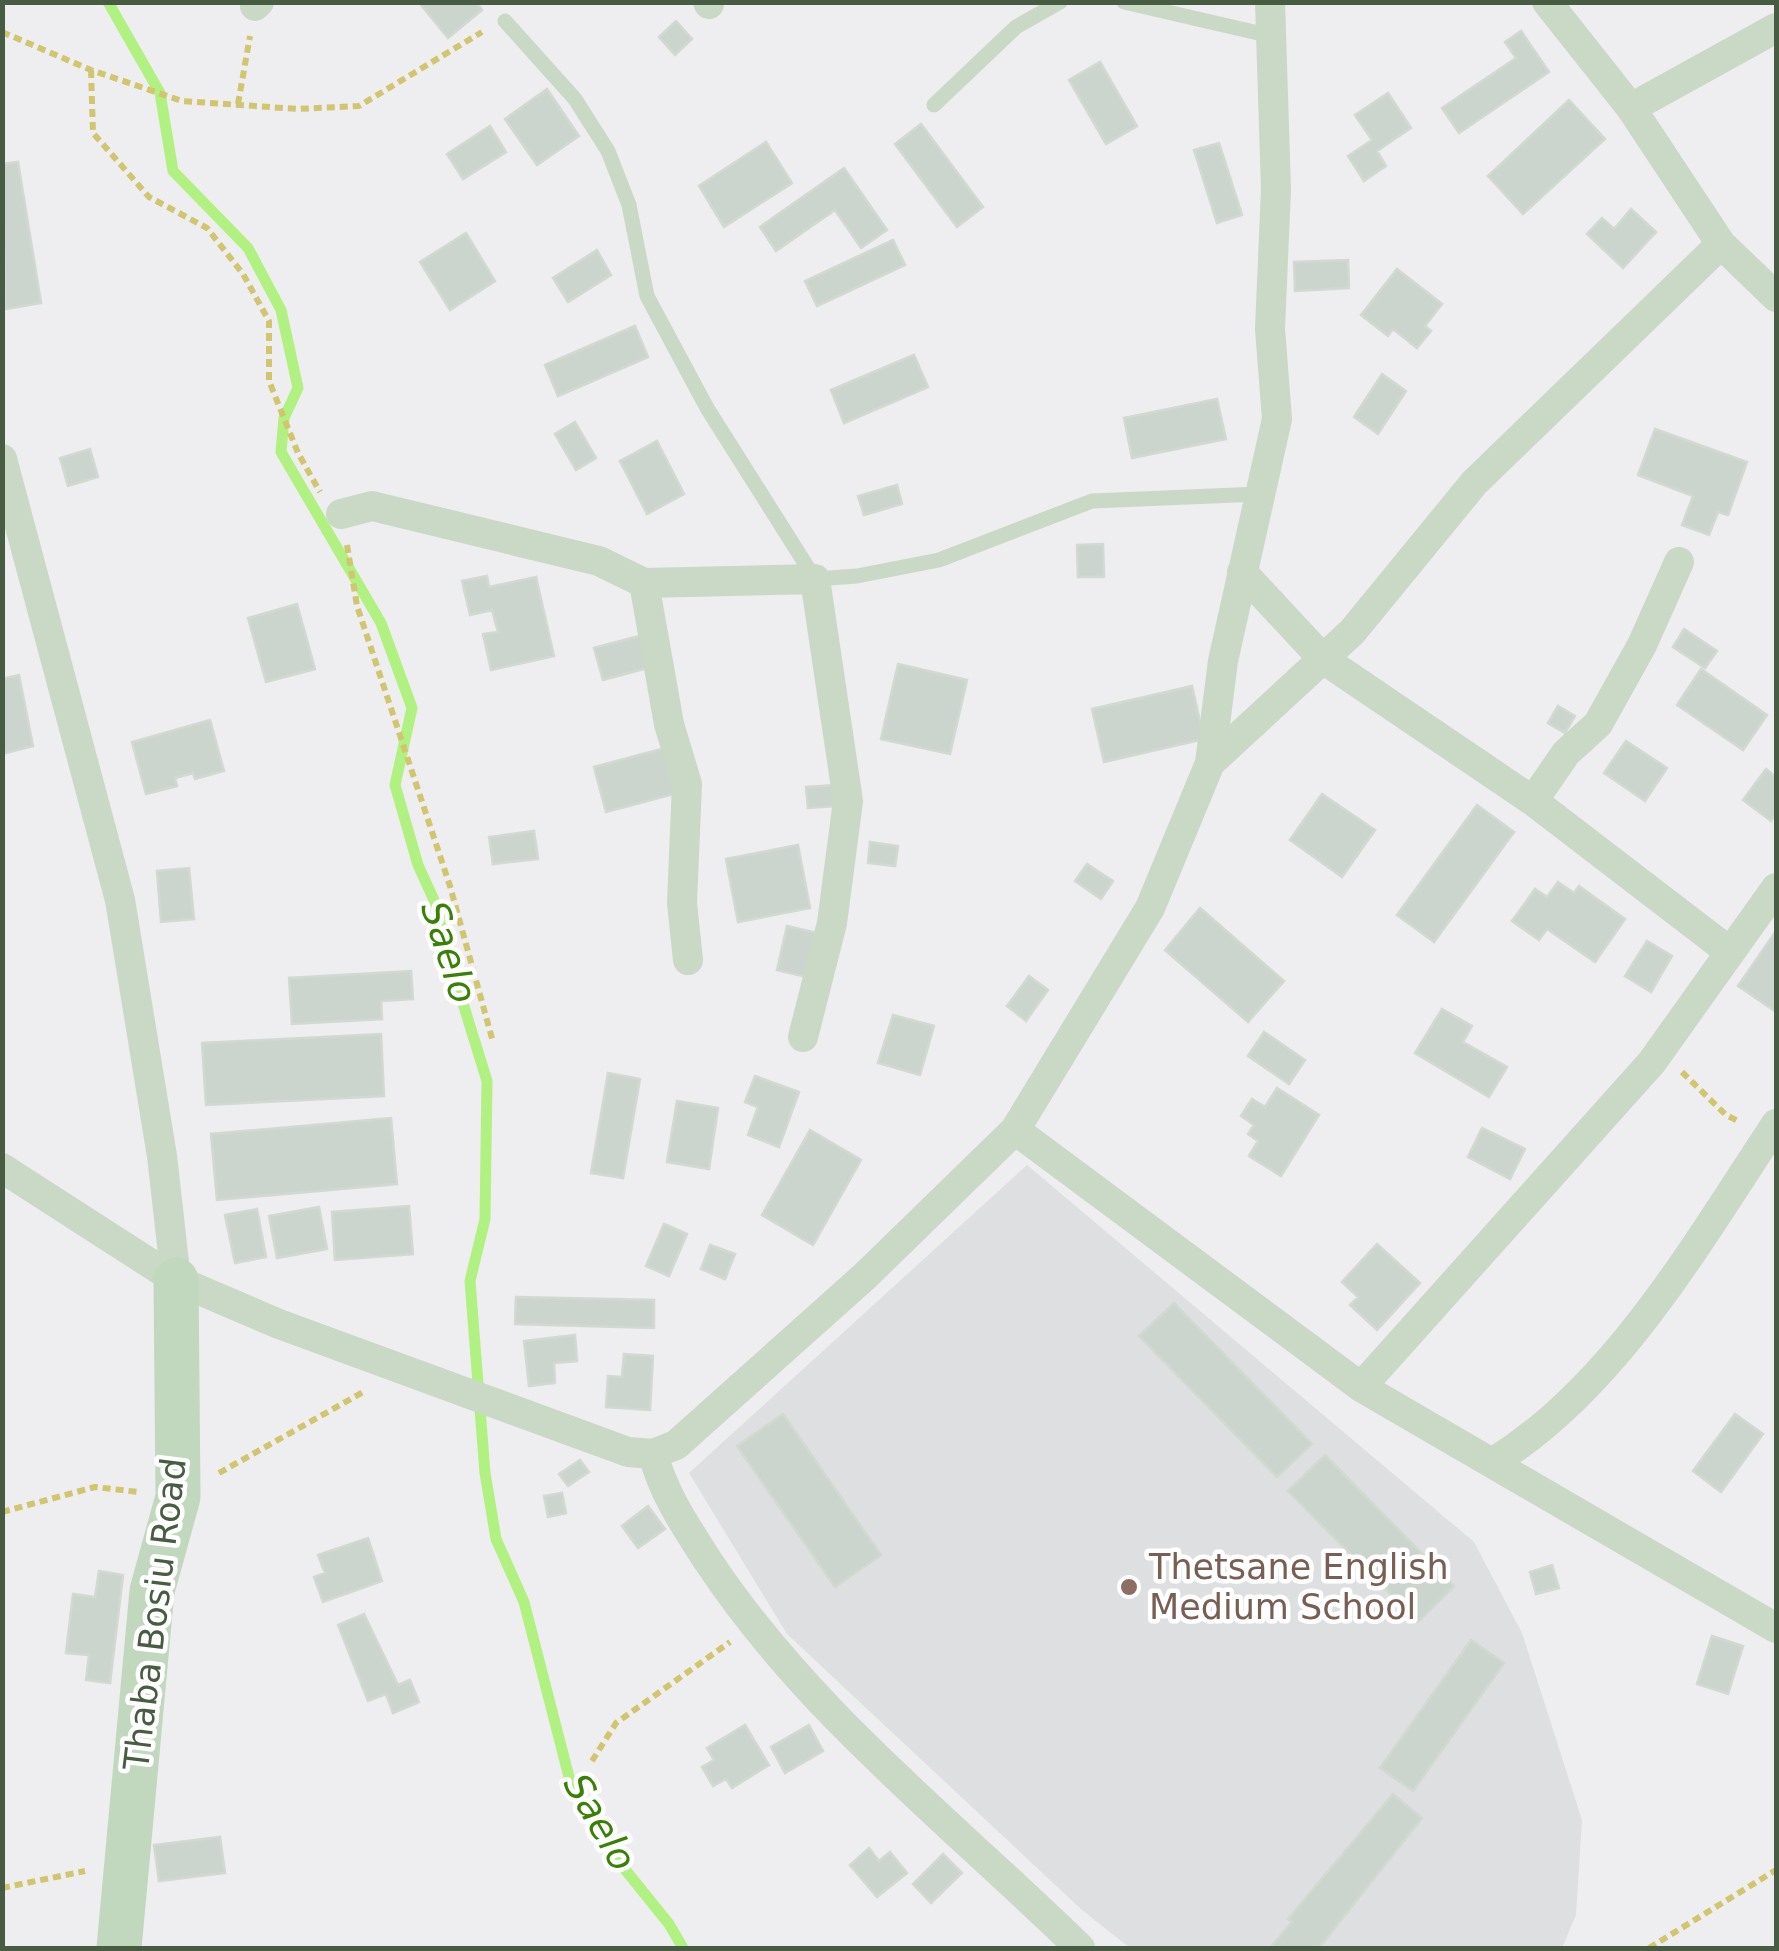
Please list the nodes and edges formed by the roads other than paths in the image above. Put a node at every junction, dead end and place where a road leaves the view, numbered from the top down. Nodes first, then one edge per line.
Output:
1 (1060, 2) edge
2 (1124, 2) edge
3 (1270, 2) edge
4 (1547, 2) edge
5 (505, 20) road end
6 (1776, 28) edge
7 (1270, 36) junction
8 (934, 105) dead end
9 (1631, 108) junction
10 (1721, 244) junction
11 (1776, 296) edge
12 (2, 459) edge
13 (1260, 494) junction
14 (341, 514) dead end
15 (1679, 562) dead end
16 (1242, 572) junction
17 (815, 578) junction
18 (644, 583) junction
19 (1323, 659) junction
20 (1210, 763) junction
21 (1534, 801) junction
22 (1776, 888) edge
23 (1730, 952) junction
24 (688, 960) dead end
25 (803, 1037) dead end
26 (1762, 1125) edge
27 (1015, 1130) junction
28 (2, 1168) edge
29 (176, 1280) junction
30 (1360, 1387) junction
31 (653, 1454) junction
32 (1495, 1461) junction
33 (1776, 1628) edge
34 (119, 1948) edge
35 (1080, 1948) edge

1 - 8 lane
2 - 7 lane
3 - 7 street
4 - 9 street
5 - 17 lane
6 - 9 street
7 - 13 street
9 - 10 street
10 - 11 street
10 - 19 street
12 - 29 street
13 - 16 street
13 - 17 lane
14 - 18 street
15 - 21 street
16 - 19 street
16 - 20 street
17 - 18 street
17 - 25 street
18 - 24 street
19 - 20 street
19 - 21 street
20 - 27 street
21 - 23 street
22 - 23 street
23 - 30 street
26 - 32 street
27 - 30 street
27 - 31 street
28 - 29 street
29 - 31 street
29 - 34 street, Thaba Bosiu Road
30 - 32 street
31 - 35 street
32 - 33 street

